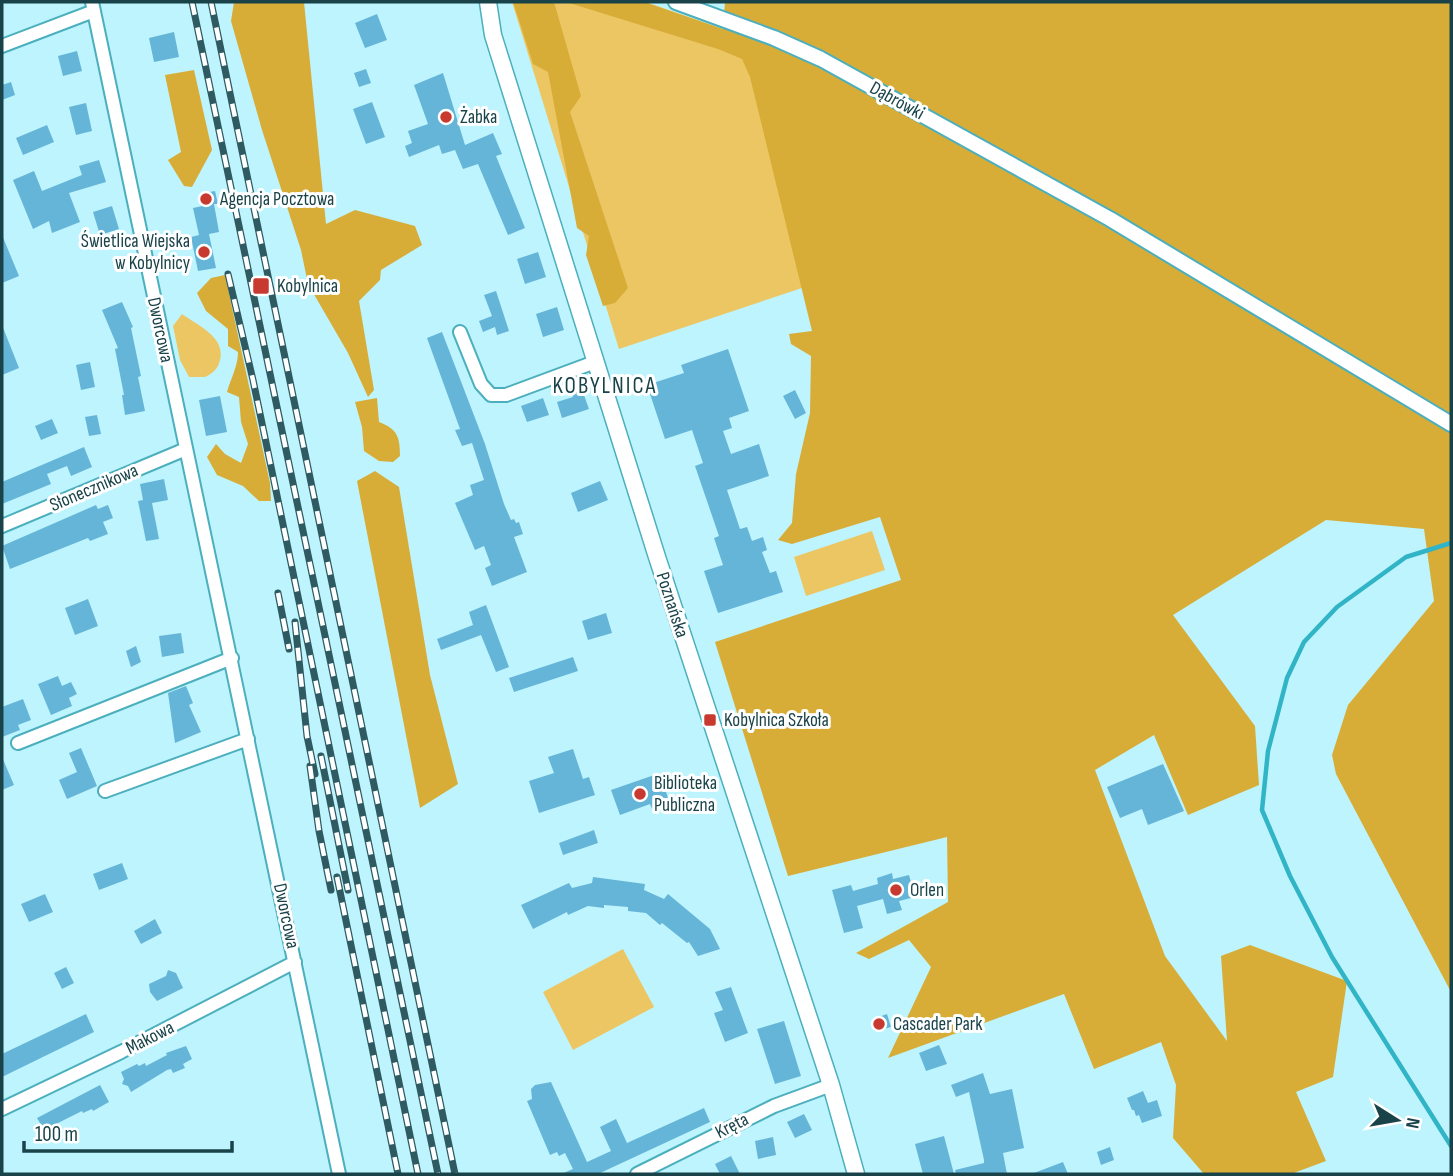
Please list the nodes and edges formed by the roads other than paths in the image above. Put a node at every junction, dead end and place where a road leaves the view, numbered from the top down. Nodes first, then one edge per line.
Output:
1 (477, 2) edge
2 (488, 2) edge
3 (677, 2) edge
4 (93, 6) edge
5 (493, 35) junction
6 (2, 46) edge
7 (460, 332) dead end
8 (595, 362) junction
9 (1451, 424) edge
10 (186, 449) junction
11 (2, 526) edge
12 (232, 658) junction
13 (248, 739) junction
14 (18, 743) dead end
15 (105, 790) dead end
16 (295, 962) junction
17 (831, 1085) junction
18 (2, 1109) edge
19 (339, 1174) edge
20 (637, 1174) edge
21 (856, 1174) edge

1 - 5 main road, Poznańska
2 - 5 main road, Poznańska
3 - 9 street, Dąbrówki
4 - 6 street
4 - 10 street, Dworcowa
5 - 8 main road, Poznańska
7 - 8 street
8 - 17 main road, Poznańska
10 - 11 street, Słonecznikowa
10 - 12 street, Dworcowa
12 - 13 street, Dworcowa
12 - 14 street
13 - 15 street
13 - 16 street, Dworcowa
16 - 18 street, Makowa
16 - 19 street, Dworcowa
17 - 20 street, Kręta
17 - 21 main road, Poznańska

